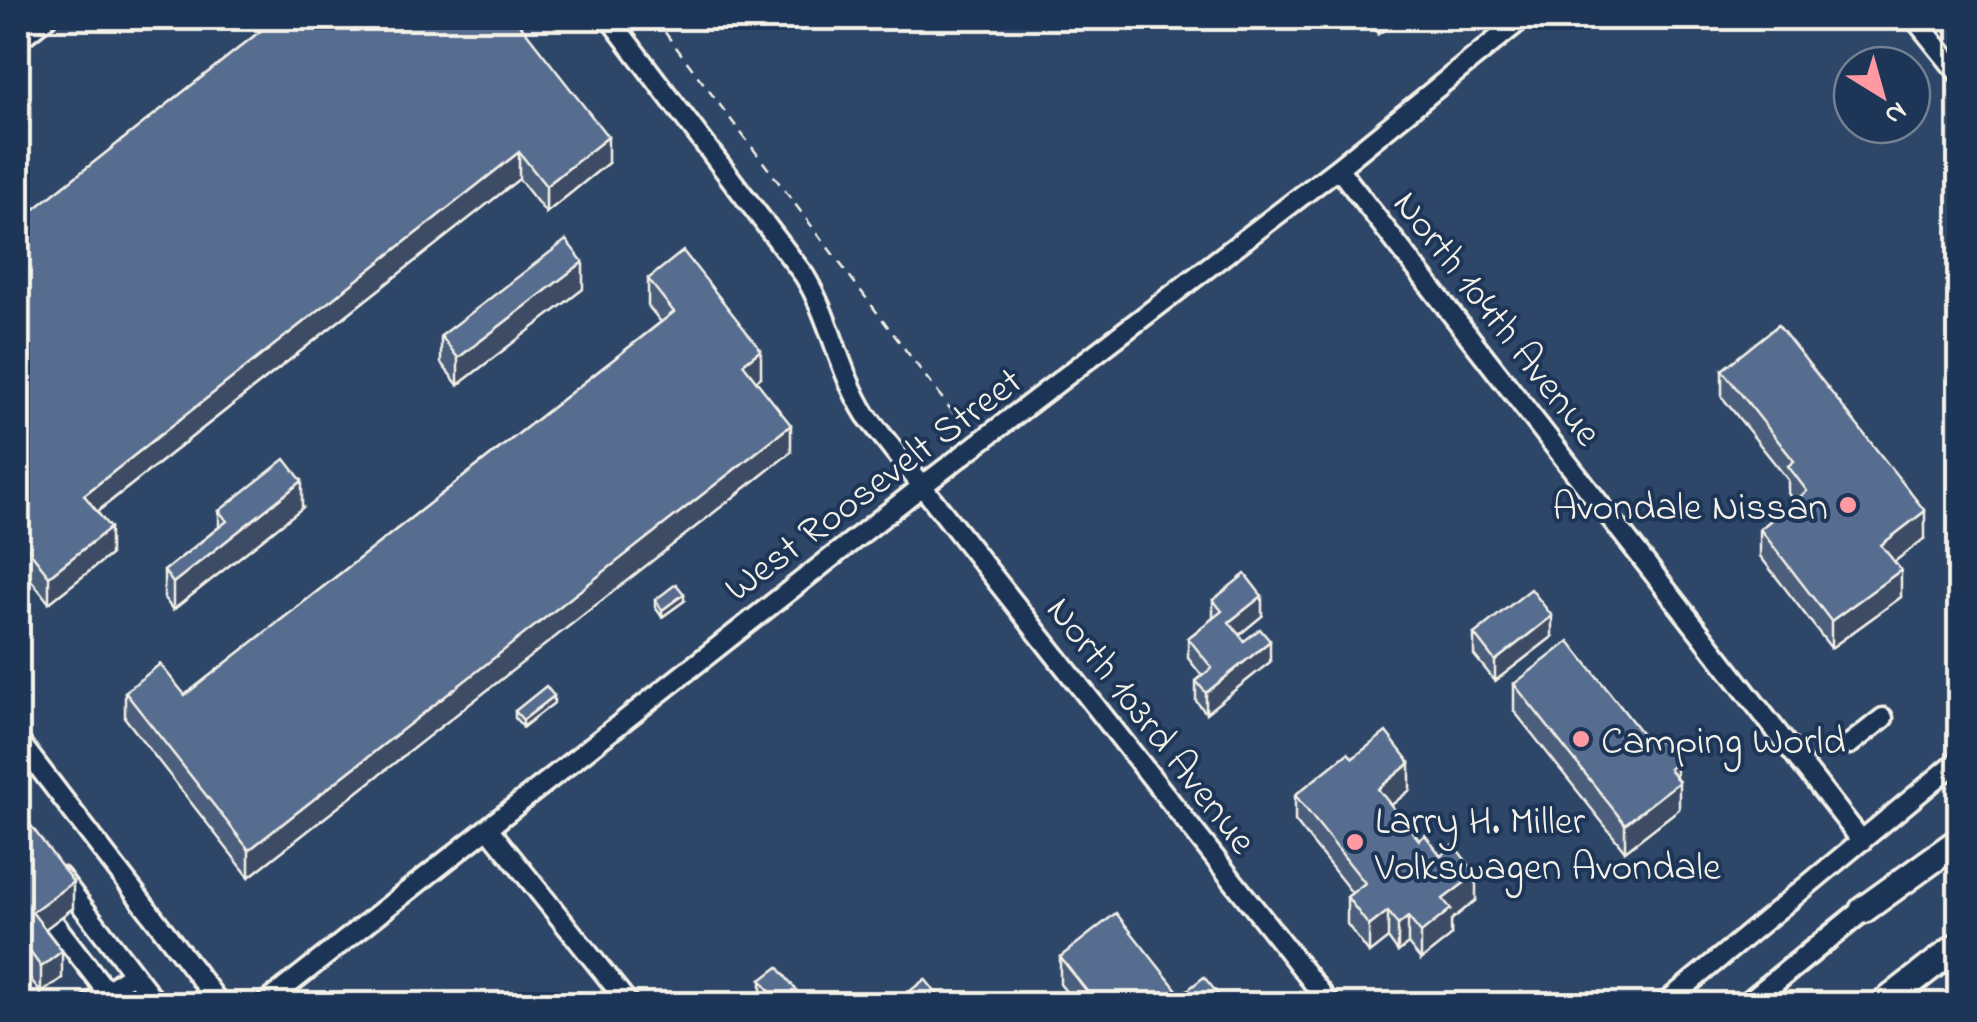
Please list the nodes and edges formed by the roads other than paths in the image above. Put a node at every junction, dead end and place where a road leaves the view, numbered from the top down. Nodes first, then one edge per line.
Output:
1 (46, 18) edge
2 (609, 18) edge
3 (1522, 18) edge
4 (1914, 18) edge
5 (18, 40) edge
6 (1960, 75) edge
7 (1338, 168) junction
8 (921, 487) junction
9 (1883, 718) dead end
10 (18, 740) edge
11 (1850, 744) dead end
12 (1960, 759) edge
13 (488, 828) junction
14 (1960, 828) edge
15 (1862, 840) junction
16 (1960, 840) edge
17 (48, 862) edge
18 (1863, 910) junction
19 (54, 923) dead end
20 (1960, 944) edge
21 (132, 973) junction
22 (106, 992) junction
23 (90, 1004) edge
24 (157, 1004) edge
25 (220, 1004) edge
26 (264, 1004) edge
27 (629, 1004) edge
28 (1330, 1004) edge
29 (1664, 1004) edge
30 (1747, 1004) edge
31 (1883, 1004) edge

1 - 5 street
2 - 8 street, North 103rd Avenue
3 - 7 street, West Roosevelt Street
4 - 6 street
7 - 8 street, West Roosevelt Street
7 - 15 street, North 104th Avenue
8 - 13 street, West Roosevelt Street
8 - 28 street, North 103rd Avenue
9 - 11 street
10 - 25 street
12 - 15 street
13 - 26 street, West Roosevelt Street
13 - 27 street
14 - 18 main road
15 - 29 street
16 - 18 highway
17 - 21 street
18 - 30 main road
19 - 22 street
20 - 31 highway
21 - 22 street
21 - 24 street
22 - 23 street

